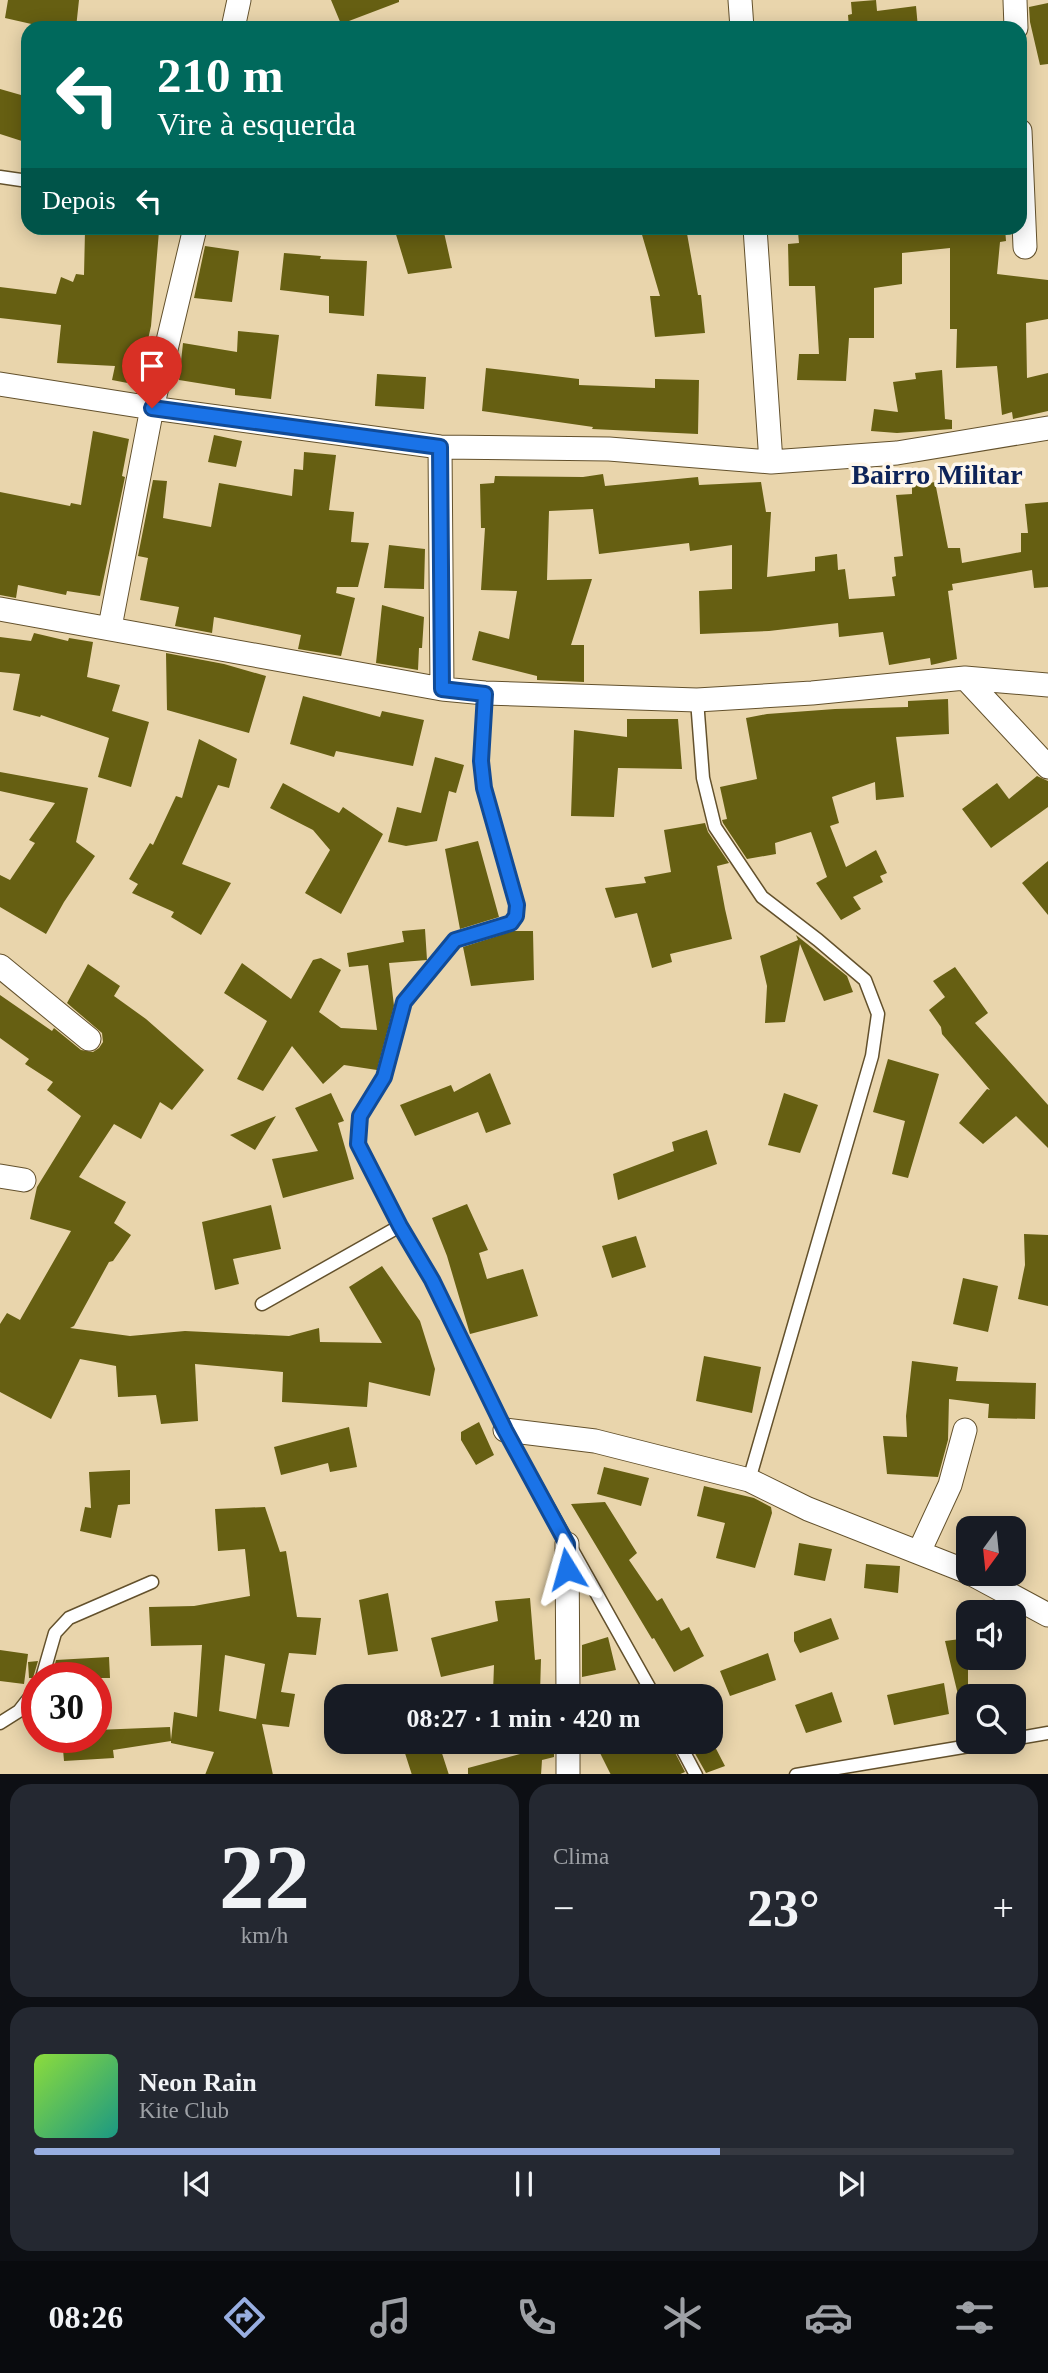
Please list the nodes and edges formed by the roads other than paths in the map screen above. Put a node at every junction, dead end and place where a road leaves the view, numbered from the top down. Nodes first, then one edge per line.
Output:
1 (239, 0) edge
2 (740, 0) edge
3 (1015, 0) edge
4 (234, 21) edge
5 (741, 21) edge
6 (1016, 21) edge
7 (0, 177) edge
8 (21, 180) edge
9 (193, 235) edge
10 (755, 235) edge
11 (1024, 235) edge
12 (1025, 247) dead end
13 (0, 384) edge
14 (152, 408) junction
15 (1048, 428) edge
16 (440, 447) junction
17 (771, 462) junction
18 (0, 609) edge
19 (110, 627) junction
20 (965, 678) junction
21 (1048, 685) edge
22 (442, 689) junction
23 (485, 694) junction
24 (697, 700) junction
25 (1048, 767) edge
26 (0, 966) edge
27 (89, 1039) dead end
28 (0, 1176) edge
29 (24, 1180) dead end
30 (400, 1226) junction
31 (262, 1304) dead end
32 (505, 1430) junction
33 (965, 1430) dead end
34 (749, 1480) junction
35 (567, 1544) junction
36 (919, 1552) junction
37 (956, 1568) edge
38 (152, 1582) dead end
39 (993, 1586) edge
40 (1048, 1615) edge
41 (47, 1662) edge
42 (568, 1684) edge
43 (647, 1684) edge
44 (21, 1708) edge
45 (0, 1723) edge
46 (1048, 1732) edge
47 (1026, 1736) edge
48 (956, 1748) edge
49 (568, 1754) edge
50 (685, 1754) edge
51 (568, 1774) edge
52 (696, 1774) edge
53 (796, 1774) edge

1 - 4 street
2 - 5 street
3 - 6 street
7 - 8 lane
9 - 14 street
10 - 17 street
11 - 12 street
13 - 14 street
14 - 16 street
14 - 19 street
15 - 17 street
16 - 17 street
16 - 22 street
18 - 19 street
19 - 22 street
20 - 21 street
20 - 24 street
20 - 25 street
22 - 23 street
23 - 24 street
23 - 30 lane
24 - 34 lane
26 - 27 street
28 - 29 street
30 - 31 lane
30 - 32 lane
32 - 34 street
32 - 35 lane
33 - 36 street
34 - 36 street
35 - 42 street
35 - 43 lane
36 - 37 street
38 - 41 lane
39 - 40 street
44 - 45 lane
46 - 47 lane
48 - 53 lane
49 - 51 street
50 - 52 lane

